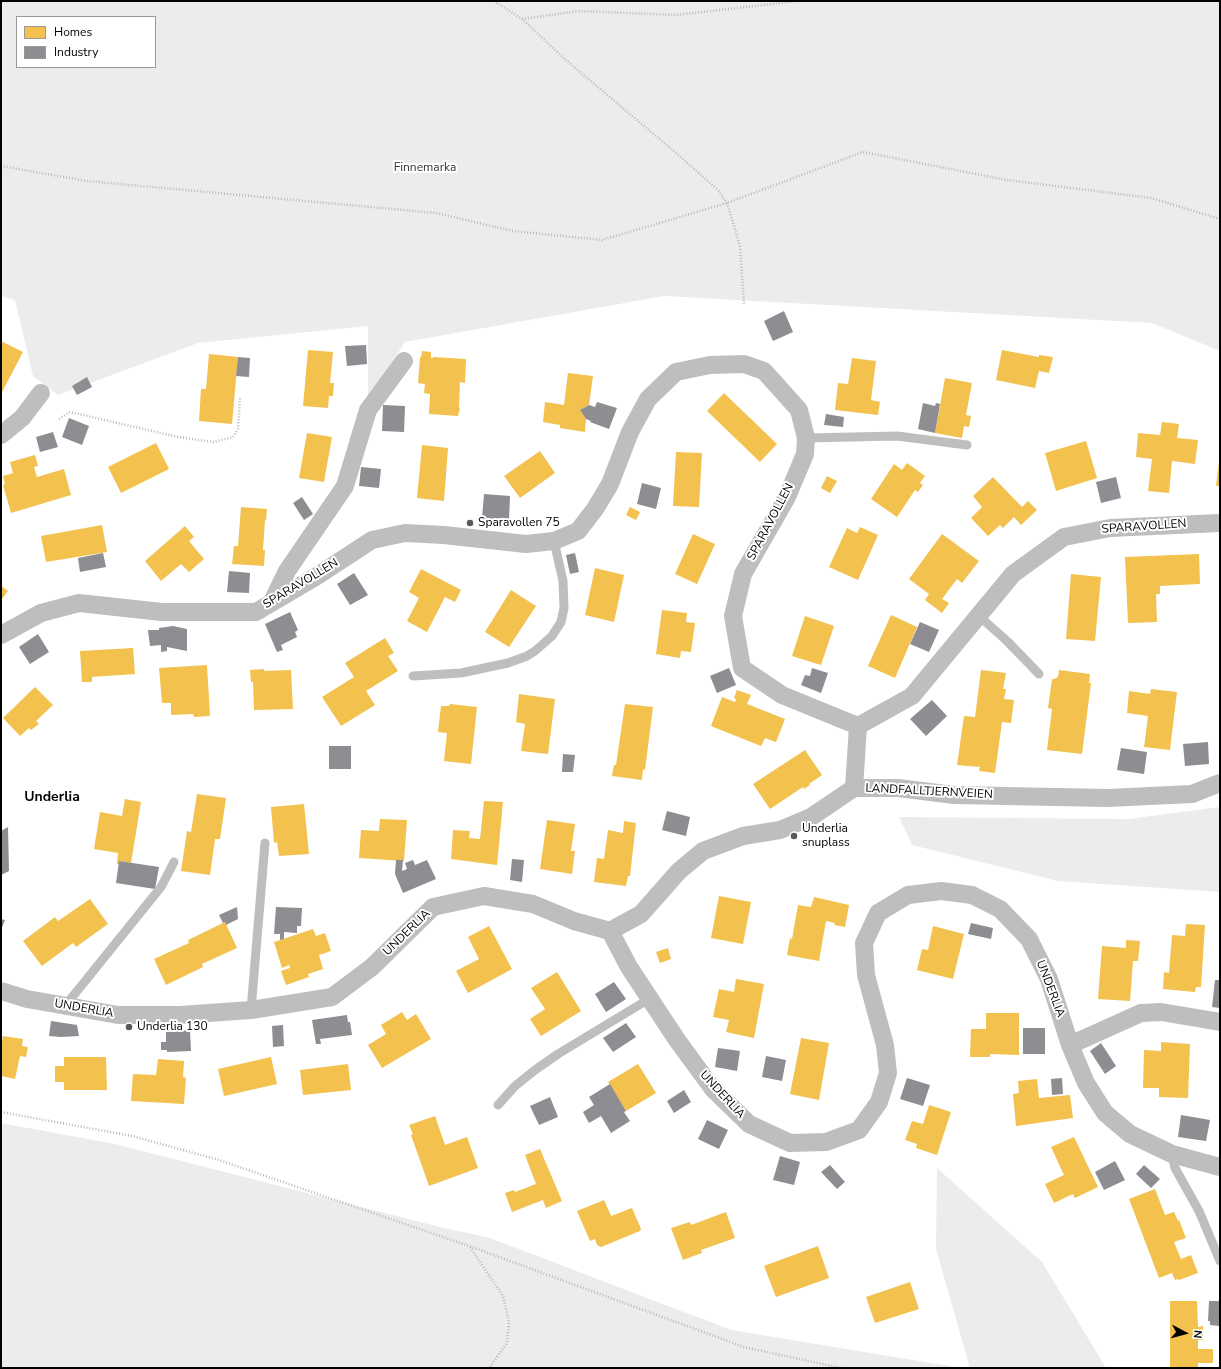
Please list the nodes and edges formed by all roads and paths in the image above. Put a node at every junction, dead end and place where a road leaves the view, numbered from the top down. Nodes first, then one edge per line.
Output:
1 (494, 1) edge
2 (798, 1) edge
3 (522, 19) junction
4 (1, 166) edge
5 (727, 202) junction
6 (1220, 219) edge
7 (744, 304) dead end
8 (404, 361) dead end
9 (41, 393) dead end
10 (240, 398) dead end
11 (59, 419) dead end
12 (1, 435) edge
13 (806, 438) junction
14 (967, 445) dead end
15 (1220, 523) edge
16 (554, 541) junction
17 (272, 602) junction
18 (979, 616) junction
19 (1, 635) edge
20 (1039, 674) dead end
21 (412, 676) dead end
22 (858, 726) junction
23 (1220, 783) edge
24 (854, 788) junction
25 (265, 843) dead end
26 (174, 862) dead end
27 (610, 932) junction
28 (1, 991) edge
29 (649, 999) junction
30 (65, 1006) junction
31 (250, 1010) junction
32 (1220, 1022) edge
33 (1070, 1045) junction
34 (498, 1105) dead end
35 (1, 1112) edge
36 (1172, 1154) junction
37 (1220, 1167) edge
38 (469, 1246) junction
39 (1220, 1261) edge
40 (489, 1368) edge
41 (841, 1368) edge

1 - 3 path
2 - 3 path
3 - 5 path
4 - 5 path
5 - 6 path
5 - 7 path
8 - 17 street
9 - 12 street
10 - 11 path
13 - 14 lane
13 - 16 street, SPARAVOLLEN
13 - 22 street, SPARAVOLLEN
15 - 18 street, SPARAVOLLEN
16 - 17 street, SPARAVOLLEN
16 - 21 lane
17 - 19 street, SPARAVOLLEN
18 - 20 lane
18 - 22 street, SPARAVOLLEN
22 - 24 street
23 - 24 street, LANDFALLTJERNVEIEN
24 - 27 street, LANDFALLTJERNVEIEN
25 - 31 lane
26 - 30 lane
27 - 29 street, UNDERLIA
27 - 31 street, UNDERLIA
28 - 30 street, UNDERLIA
29 - 33 street, UNDERLIA
29 - 34 lane
30 - 31 street, UNDERLIA
32 - 33 street
33 - 36 street, UNDERLIA
35 - 38 path
36 - 37 street, UNDERLIA
36 - 39 lane
38 - 40 path
38 - 41 path

